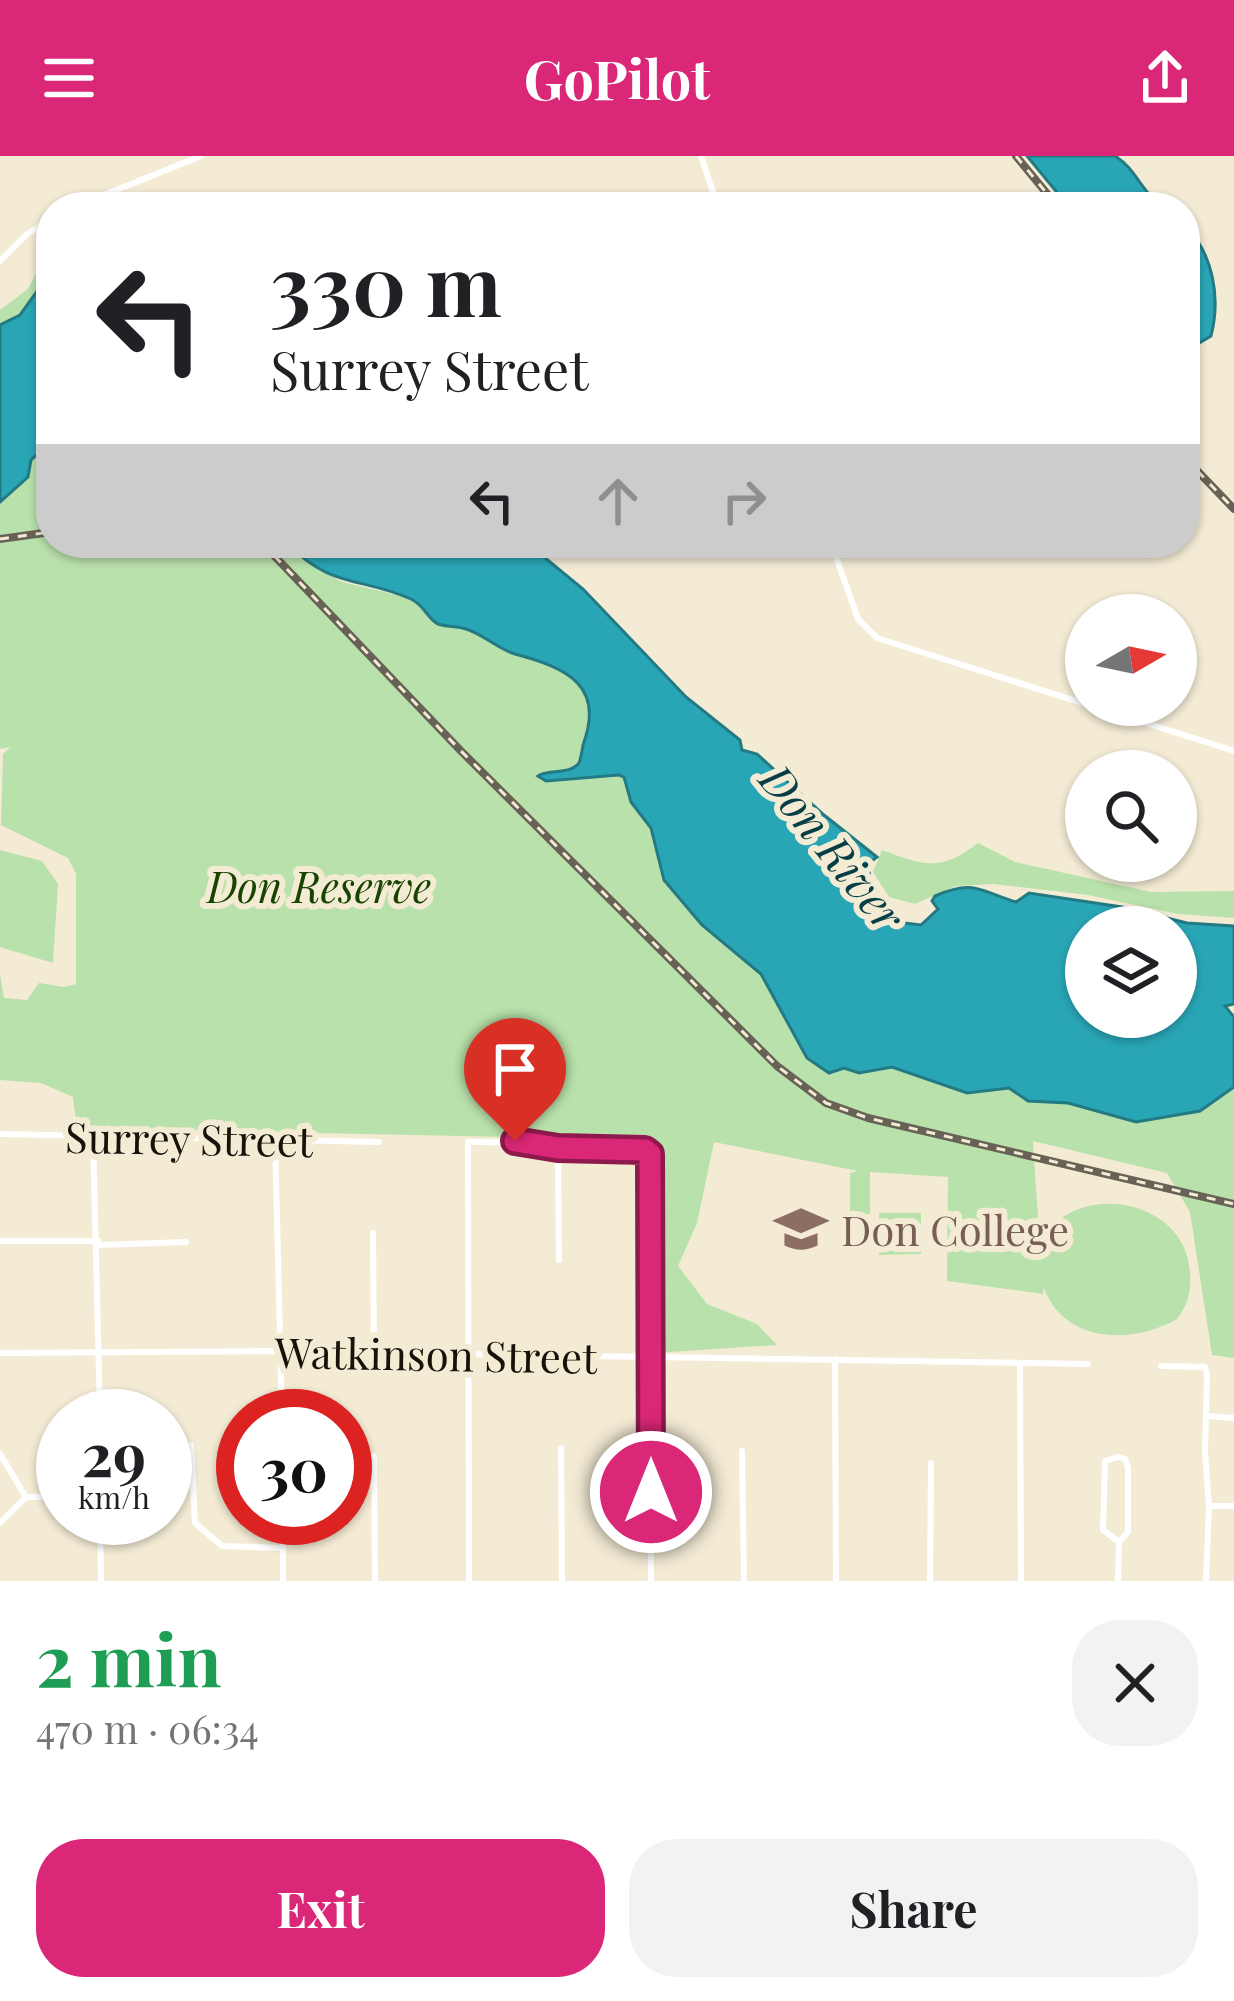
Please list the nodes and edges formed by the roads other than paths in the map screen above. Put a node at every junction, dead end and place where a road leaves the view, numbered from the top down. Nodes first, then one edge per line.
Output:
1 (201, 156) edge
2 (701, 156) edge
3 (111, 192) edge
4 (713, 192) edge
5 (36, 229) edge
6 (0, 260) edge
7 (836, 558) edge
8 (1234, 752) edge
9 (0, 1134) edge
10 (93, 1136) junction
11 (275, 1139) junction
12 (379, 1142) dead end
13 (558, 1148) junction
14 (374, 1233) dead end
15 (0, 1241) edge
16 (186, 1242) dead end
17 (98, 1243) junction
18 (560, 1260) dead end
19 (281, 1351) junction
20 (99, 1352) junction
21 (374, 1352) junction
22 (0, 1353) edge
23 (468, 1355) junction
24 (650, 1357) junction
25 (835, 1360) junction
26 (1020, 1364) junction
27 (1088, 1364) dead end
28 (1161, 1366) dead end
29 (100, 1389) edge
30 (282, 1389) edge
31 (1206, 1415) junction
32 (1234, 1418) edge
33 (561, 1448) dead end
34 (742, 1451) dead end
35 (0, 1454) edge
36 (374, 1456) dead end
37 (931, 1462) dead end
38 (192, 1476) edge
39 (26, 1497) junction
40 (36, 1497) edge
41 (1209, 1506) junction
42 (1234, 1506) edge
43 (0, 1523) edge
44 (1119, 1542) junction
45 (100, 1545) edge
46 (283, 1548) joint
47 (101, 1581) edge
48 (284, 1581) edge
49 (375, 1581) edge
50 (469, 1581) edge
51 (562, 1581) edge
52 (651, 1581) edge
53 (744, 1581) edge
54 (836, 1581) edge
55 (930, 1581) edge
56 (1022, 1581) edge
57 (1118, 1581) edge
58 (1206, 1581) edge

1 - 3 street
2 - 4 street
5 - 6 street
7 - 8 street
9 - 10 street, Surrey Street
10 - 11 street, Surrey Street
10 - 17 street
11 - 12 street, Surrey Street
11 - 19 street
13 - 18 street
13 - 23 street
13 - 24 street
14 - 21 street
15 - 17 street
16 - 17 street
17 - 20 street
19 - 20 street, Watkinson Street
19 - 21 street, Watkinson Street
19 - 30 street
20 - 22 street, Watkinson Street
20 - 29 street
21 - 23 street, Watkinson Street
23 - 24 street, Watkinson Street
23 - 50 street
24 - 25 street, Watkinson Street
24 - 52 street
25 - 26 street, Watkinson Street
25 - 54 street
26 - 27 street, Watkinson Street
26 - 56 street
28 - 31 street
31 - 32 street
31 - 41 street
33 - 51 street
34 - 53 street
35 - 39 street
36 - 49 street
37 - 55 street
38 - 46 street
39 - 40 street
39 - 43 street
41 - 42 street
41 - 58 street
44 - 44 street
44 - 57 street
45 - 47 street
46 - 48 street

